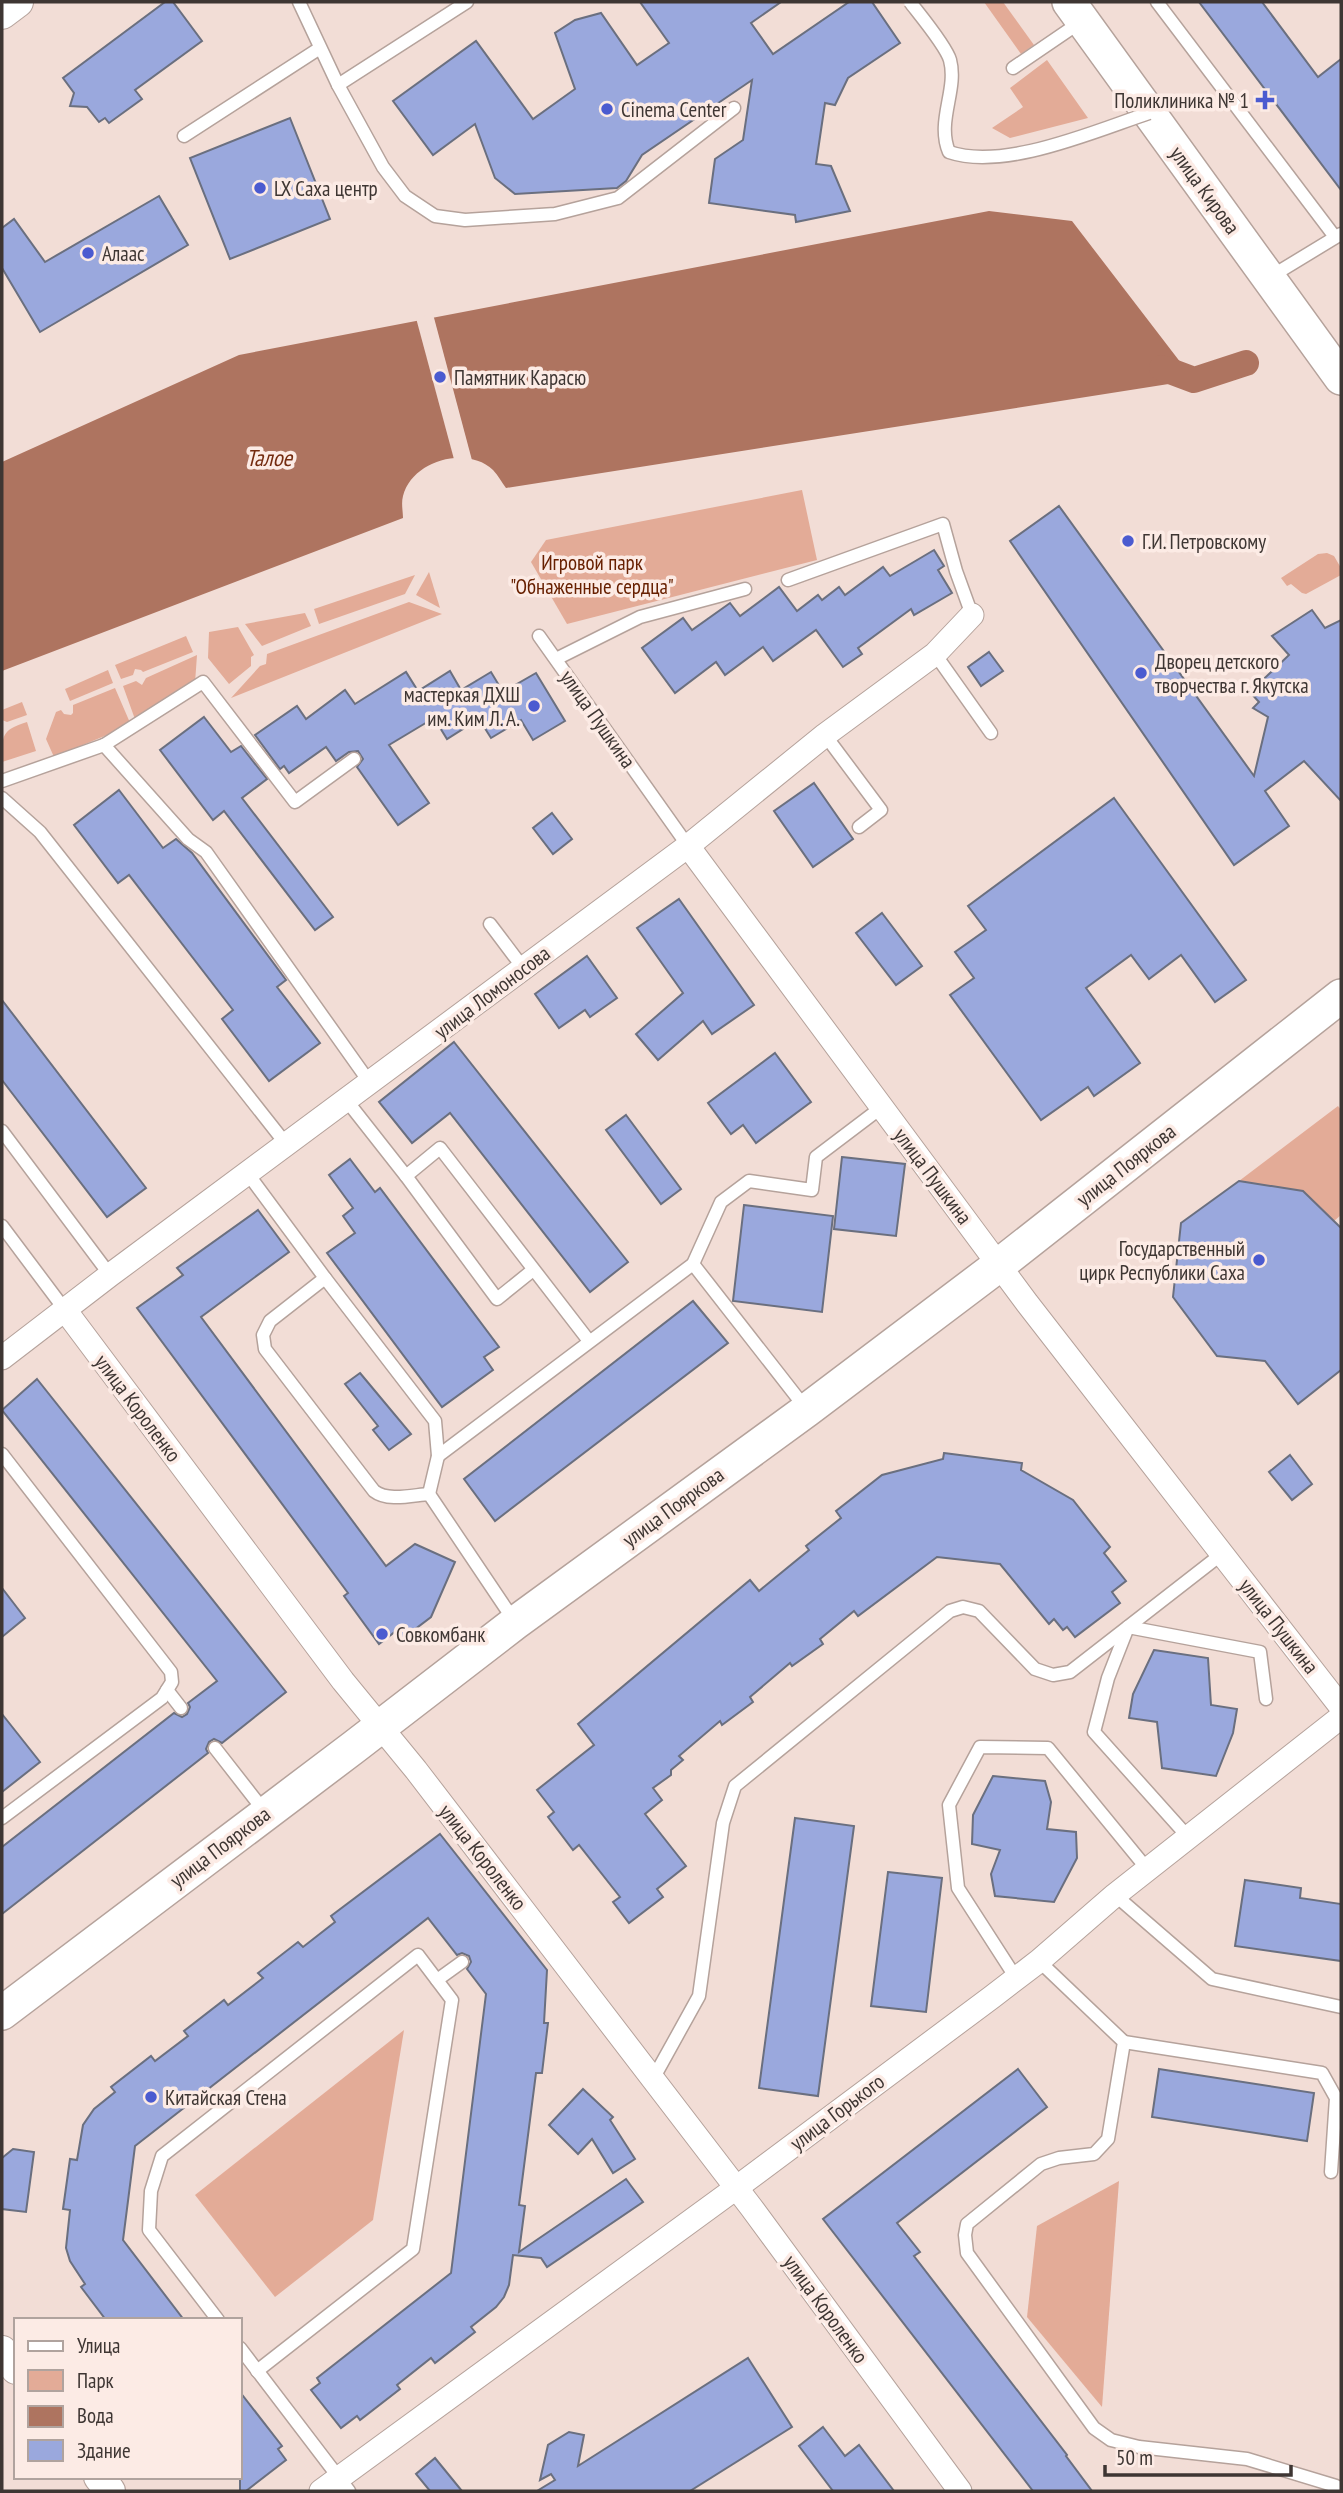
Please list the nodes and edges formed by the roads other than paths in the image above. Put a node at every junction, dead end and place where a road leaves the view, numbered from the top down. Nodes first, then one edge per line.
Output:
1 (18, 2) edge
2 (299, 2) edge
3 (467, 2) edge
4 (910, 2) edge
5 (1157, 2) edge
6 (1075, 11) edge
7 (2, 14) edge
8 (320, 48) junction
9 (1013, 68) dead end
10 (338, 85) junction
11 (734, 108) dead end
12 (1149, 113) junction
13 (184, 136) dead end
14 (1338, 235) edge
15 (1269, 277) junction
16 (1341, 378) edge
17 (788, 580) dead end
18 (745, 589) dead end
19 (972, 615) joint
20 (539, 636) dead end
21 (935, 654) junction
22 (556, 659) junction
23 (991, 733) dead end
24 (825, 735) junction
25 (104, 745) junction
26 (354, 759) dead end
27 (2, 781) edge
28 (2, 798) edge
29 (859, 827) dead end
30 (688, 846) junction
31 (490, 924) dead end
32 (524, 969) junction
33 (1341, 996) edge
34 (370, 1083) junction
35 (347, 1101) junction
36 (882, 1107) junction
37 (2, 1131) edge
38 (286, 1144) junction
39 (248, 1174) junction
40 (406, 1176) junction
41 (2, 1226) edge
42 (693, 1264) junction
43 (999, 1265) junction
44 (533, 1270) junction
45 (110, 1275) junction
46 (325, 1278) junction
47 (65, 1310) junction
48 (589, 1341) junction
49 (2, 1358) edge
50 (807, 1410) junction
51 (2, 1454) edge
52 (438, 1456) junction
53 (429, 1494) junction
54 (1223, 1553) junction
55 (515, 1623) junction
56 (1128, 1627) junction
57 (167, 1690) junction
58 (1266, 1699) dead end
59 (181, 1707) dead end
60 (1341, 1707) edge
61 (1341, 1717) edge
62 (379, 1726) junction
63 (215, 1748) dead end
64 (266, 1813) junction
65 (2, 1816) edge
66 (1189, 1838) junction
67 (1148, 1870) junction
68 (1115, 1895) junction
69 (1039, 1961) junction
70 (461, 1962) dead end
71 (1016, 1978) junction
72 (437, 1980) junction
73 (1341, 2007) edge
74 (2, 2012) edge
75 (1124, 2042) junction
76 (653, 2079) junction
77 (1331, 2172) dead end
78 (736, 2188) junction
79 (216, 2318) edge
80 (2, 2351) edge
81 (242, 2351) edge
82 (14, 2366) edge
83 (257, 2371) junction
84 (336, 2487) edge
85 (1339, 2487) edge
86 (960, 2491) edge

1 - 7 street
2 - 8 lane
3 - 10 lane
4 - 12 lane, bridge
5 - 14 lane
6 - 9 lane
6 - 12 main road, улица Кирова
8 - 10 lane
8 - 13 lane
10 - 11 lane
12 - 15 main road, улица Кирова
14 - 15 lane
15 - 16 main road, улица Кирова
17 - 19 lane
18 - 22 lane
19 - 21 street, улица Ломоносова
20 - 22 lane, улица Пушкина
21 - 23 lane
21 - 24 street, улица Ломоносова
22 - 30 lane, улица Пушкина
24 - 29 lane
24 - 30 street, улица Ломоносова
25 - 26 lane
25 - 27 lane
25 - 34 lane
28 - 38 lane
30 - 32 street, улица Ломоносова
30 - 36 street, улица Пушкина
31 - 32 lane
32 - 34 street, улица Ломоносова
33 - 43 main road, улица Пояркова
34 - 35 street, улица Ломоносова
35 - 38 street, улица Ломоносова
35 - 40 lane
36 - 42 lane
36 - 43 street, улица Пушкина
37 - 45 lane
38 - 39 street, улица Ломоносова
39 - 45 street, улица Ломоносова
39 - 46 lane
40 - 44 lane
40 - 44 lane
41 - 47 lane, улица Короленко
42 - 48 lane
42 - 50 lane
43 - 50 main road, улица Пояркова
43 - 54 street, улица Пушкина
44 - 48 lane
45 - 47 street, улица Ломоносова
46 - 52 lane
46 - 53 lane
47 - 49 street, улица Ломоносова
47 - 62 street, улица Короленко
48 - 52 lane
50 - 55 main road, улица Пояркова
51 - 57 lane
52 - 53 lane
53 - 55 lane
54 - 56 lane
54 - 60 street, улица Пушкина
55 - 62 main road, улица Пояркова
56 - 58 lane
56 - 66 lane
56 - 76 lane
57 - 59 lane
57 - 65 lane
61 - 66 street, улица Горького
62 - 64 main road, улица Пояркова
62 - 76 street, улица Короленко
63 - 64 lane
64 - 74 main road, улица Пояркова
66 - 67 street, улица Горького
67 - 68 street, улица Горького
67 - 71 lane
68 - 69 street, улица Горького
68 - 73 lane
69 - 71 street, улица Горького
69 - 75 lane
70 - 72 lane
71 - 78 street, улица Горького
72 - 79 lane
72 - 83 lane
75 - 77 lane
75 - 85 lane
76 - 78 street, улица Короленко
78 - 84 street, улица Горького
78 - 86 street, улица Короленко
80 - 82 street
81 - 83 lane
83 - 84 lane

